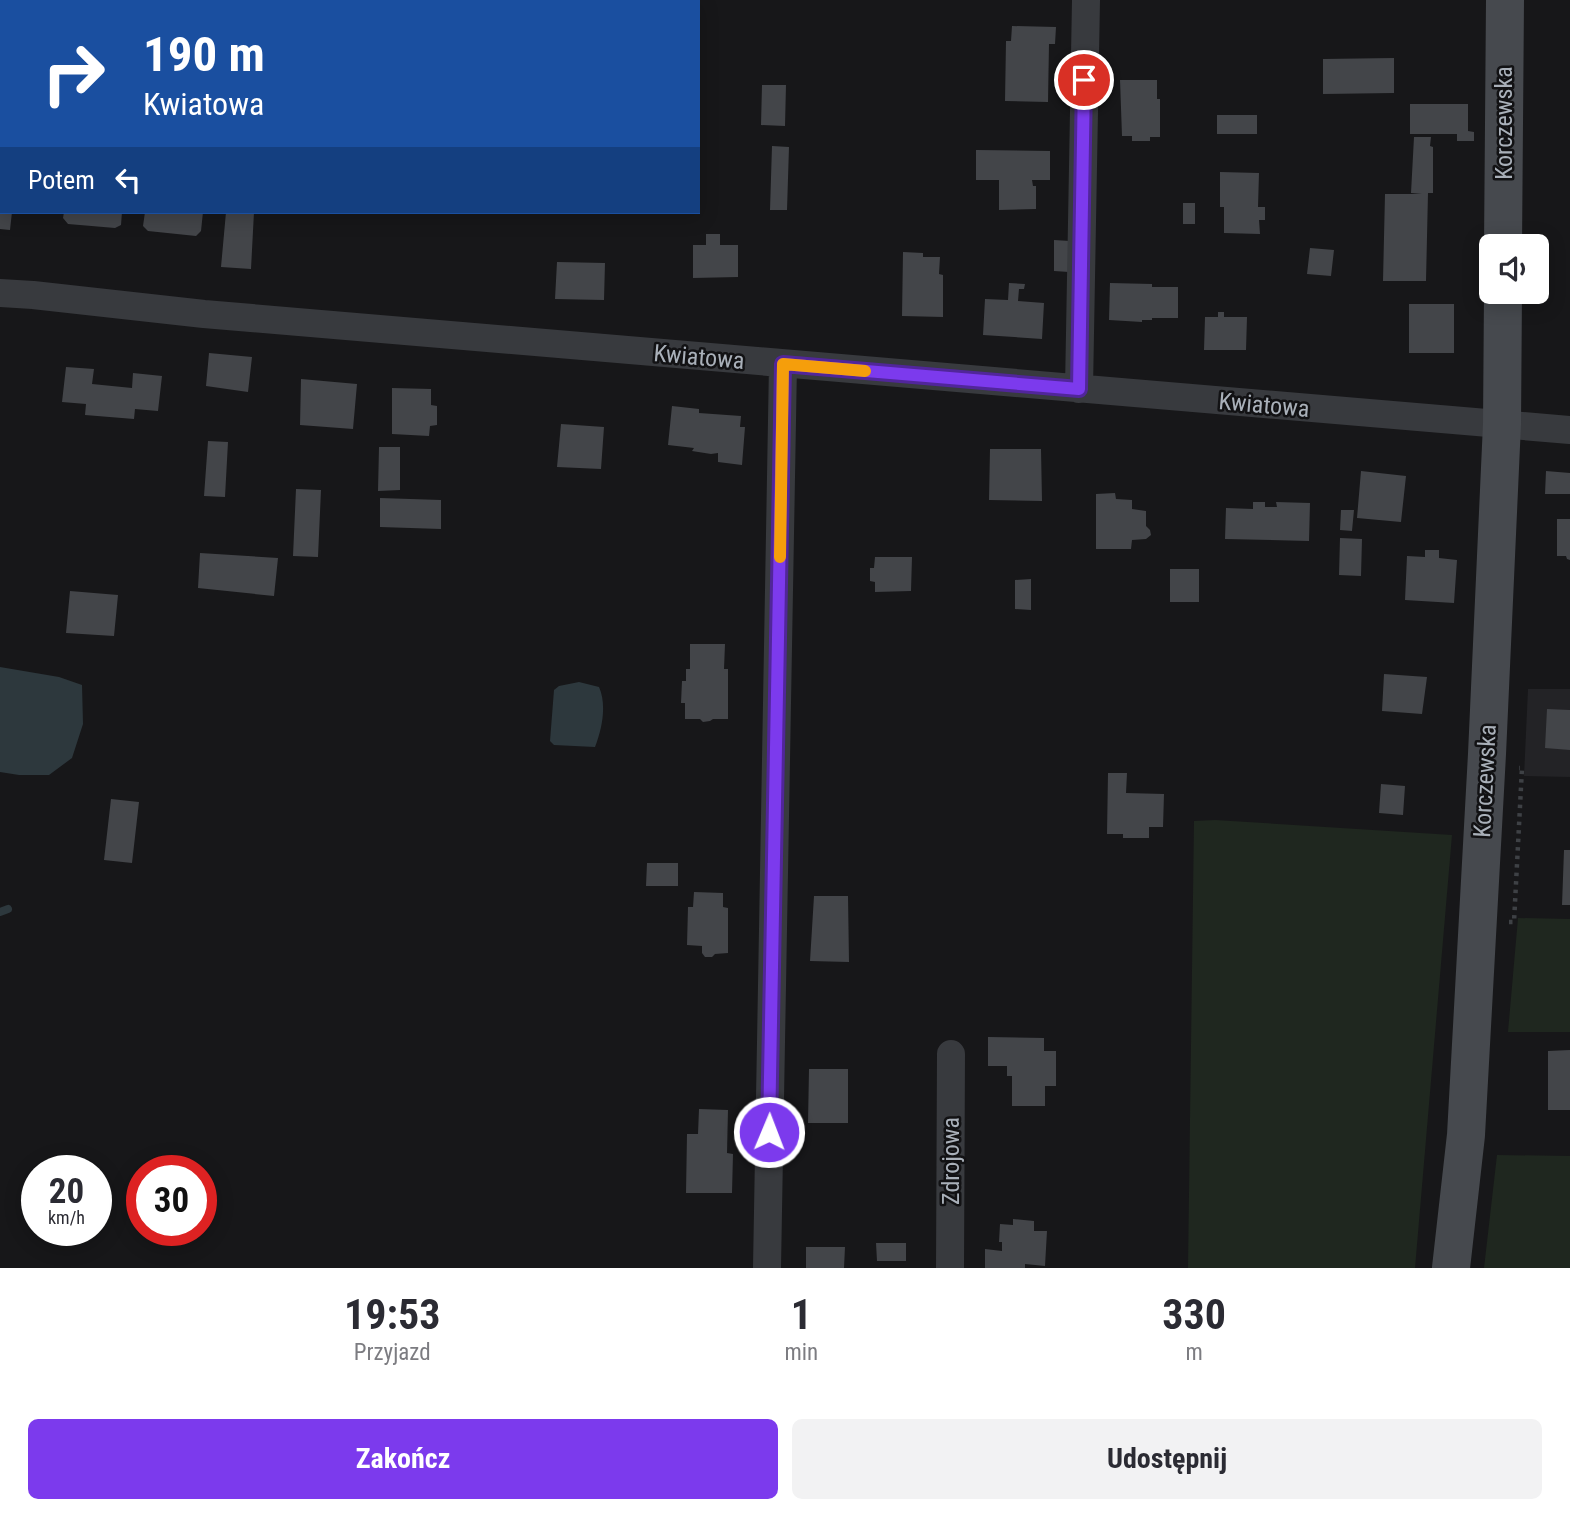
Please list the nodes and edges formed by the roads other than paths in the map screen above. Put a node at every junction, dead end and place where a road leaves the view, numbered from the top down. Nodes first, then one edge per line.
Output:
1 (1086, 0) edge
2 (1505, 0) edge
3 (1503, 234) edge
4 (0, 293) edge
5 (1503, 304) edge
6 (783, 364) junction
7 (1079, 389) junction
8 (1502, 424) junction
9 (1570, 430) edge
10 (951, 1054) dead end
11 (767, 1268) edge
12 (950, 1268) edge
13 (1451, 1268) edge

1 - 7 street
2 - 3 street, Korczewska
4 - 6 street, Kwiatowa
5 - 8 street, Korczewska
6 - 7 street, Kwiatowa
6 - 11 street
7 - 8 street, Kwiatowa
8 - 9 street, Kwiatowa
8 - 13 street, Korczewska
10 - 12 street, Zdrojowa

